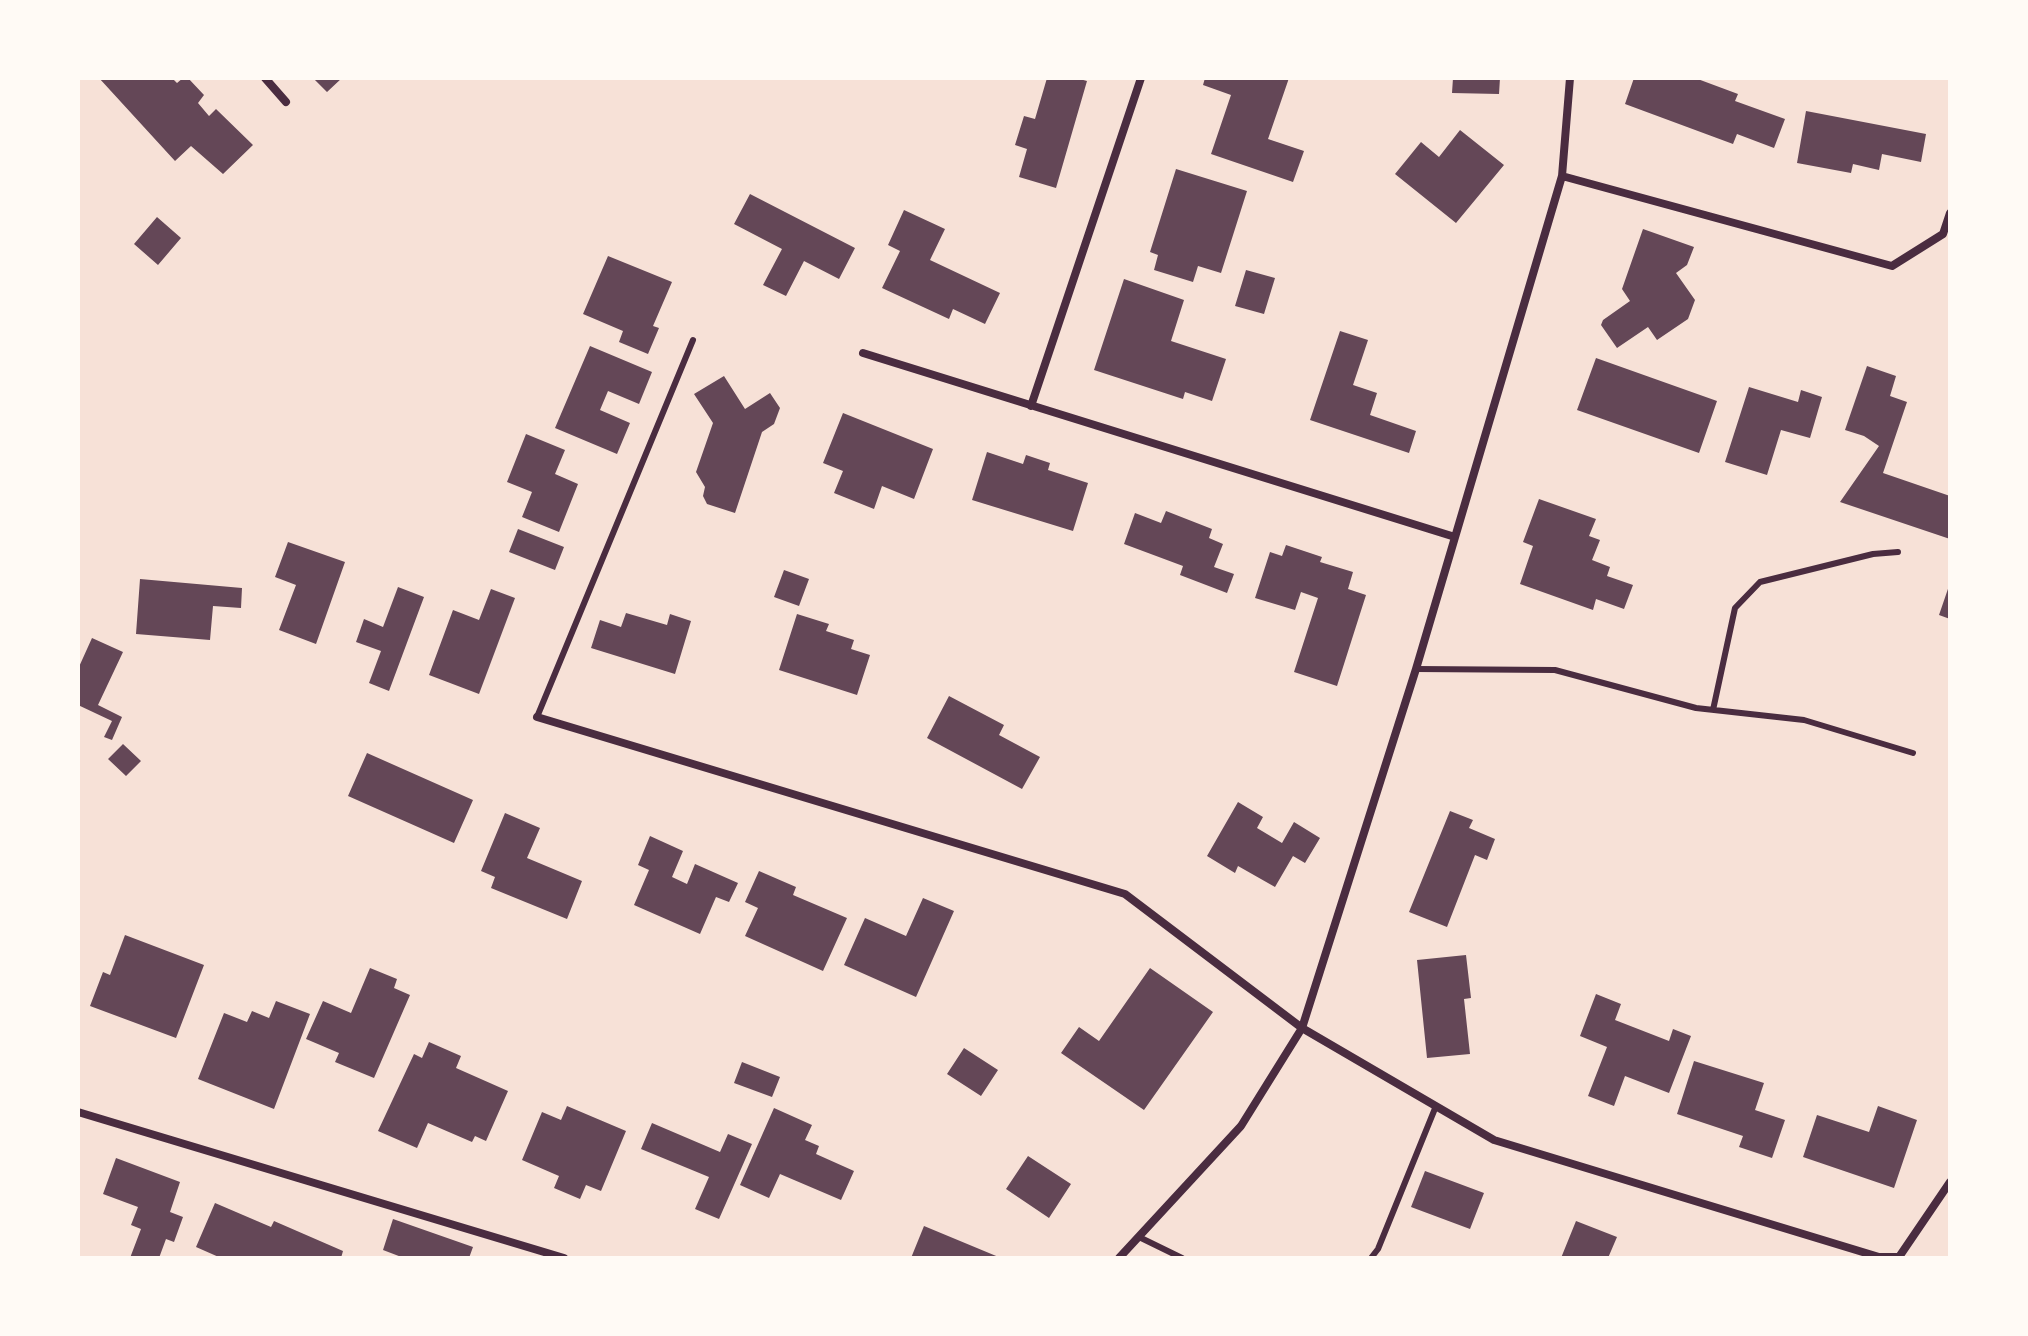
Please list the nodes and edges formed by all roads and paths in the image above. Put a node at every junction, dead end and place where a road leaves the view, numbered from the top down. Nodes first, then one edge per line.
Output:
1 (265, 78) edge
2 (1141, 78) edge
3 (1570, 78) edge
4 (286, 102) dead end
5 (1562, 176) junction
6 (1950, 213) edge
7 (693, 340) dead end
8 (863, 353) dead end
9 (1031, 406) junction
10 (1455, 537) junction
11 (1898, 552) dead end
12 (1416, 669) junction
13 (1713, 710) junction
14 (537, 717) joint
15 (1913, 753) dead end
16 (1302, 1028) junction
17 (1436, 1106) junction
18 (78, 1112) edge
19 (1950, 1182) edge
20 (1139, 1237) junction
21 (564, 1258) edge
22 (1119, 1258) edge
23 (1182, 1258) edge
24 (1371, 1258) edge

1 - 4 street
2 - 9 street
3 - 5 street
5 - 6 street
5 - 10 street
7 - 14 lane
8 - 9 street
9 - 10 street
10 - 12 street
11 - 13 lane
12 - 13 lane
12 - 16 street
13 - 15 lane
14 - 16 street
16 - 17 street
16 - 20 street
17 - 19 street
17 - 24 lane
18 - 21 street
20 - 22 street
20 - 23 lane

